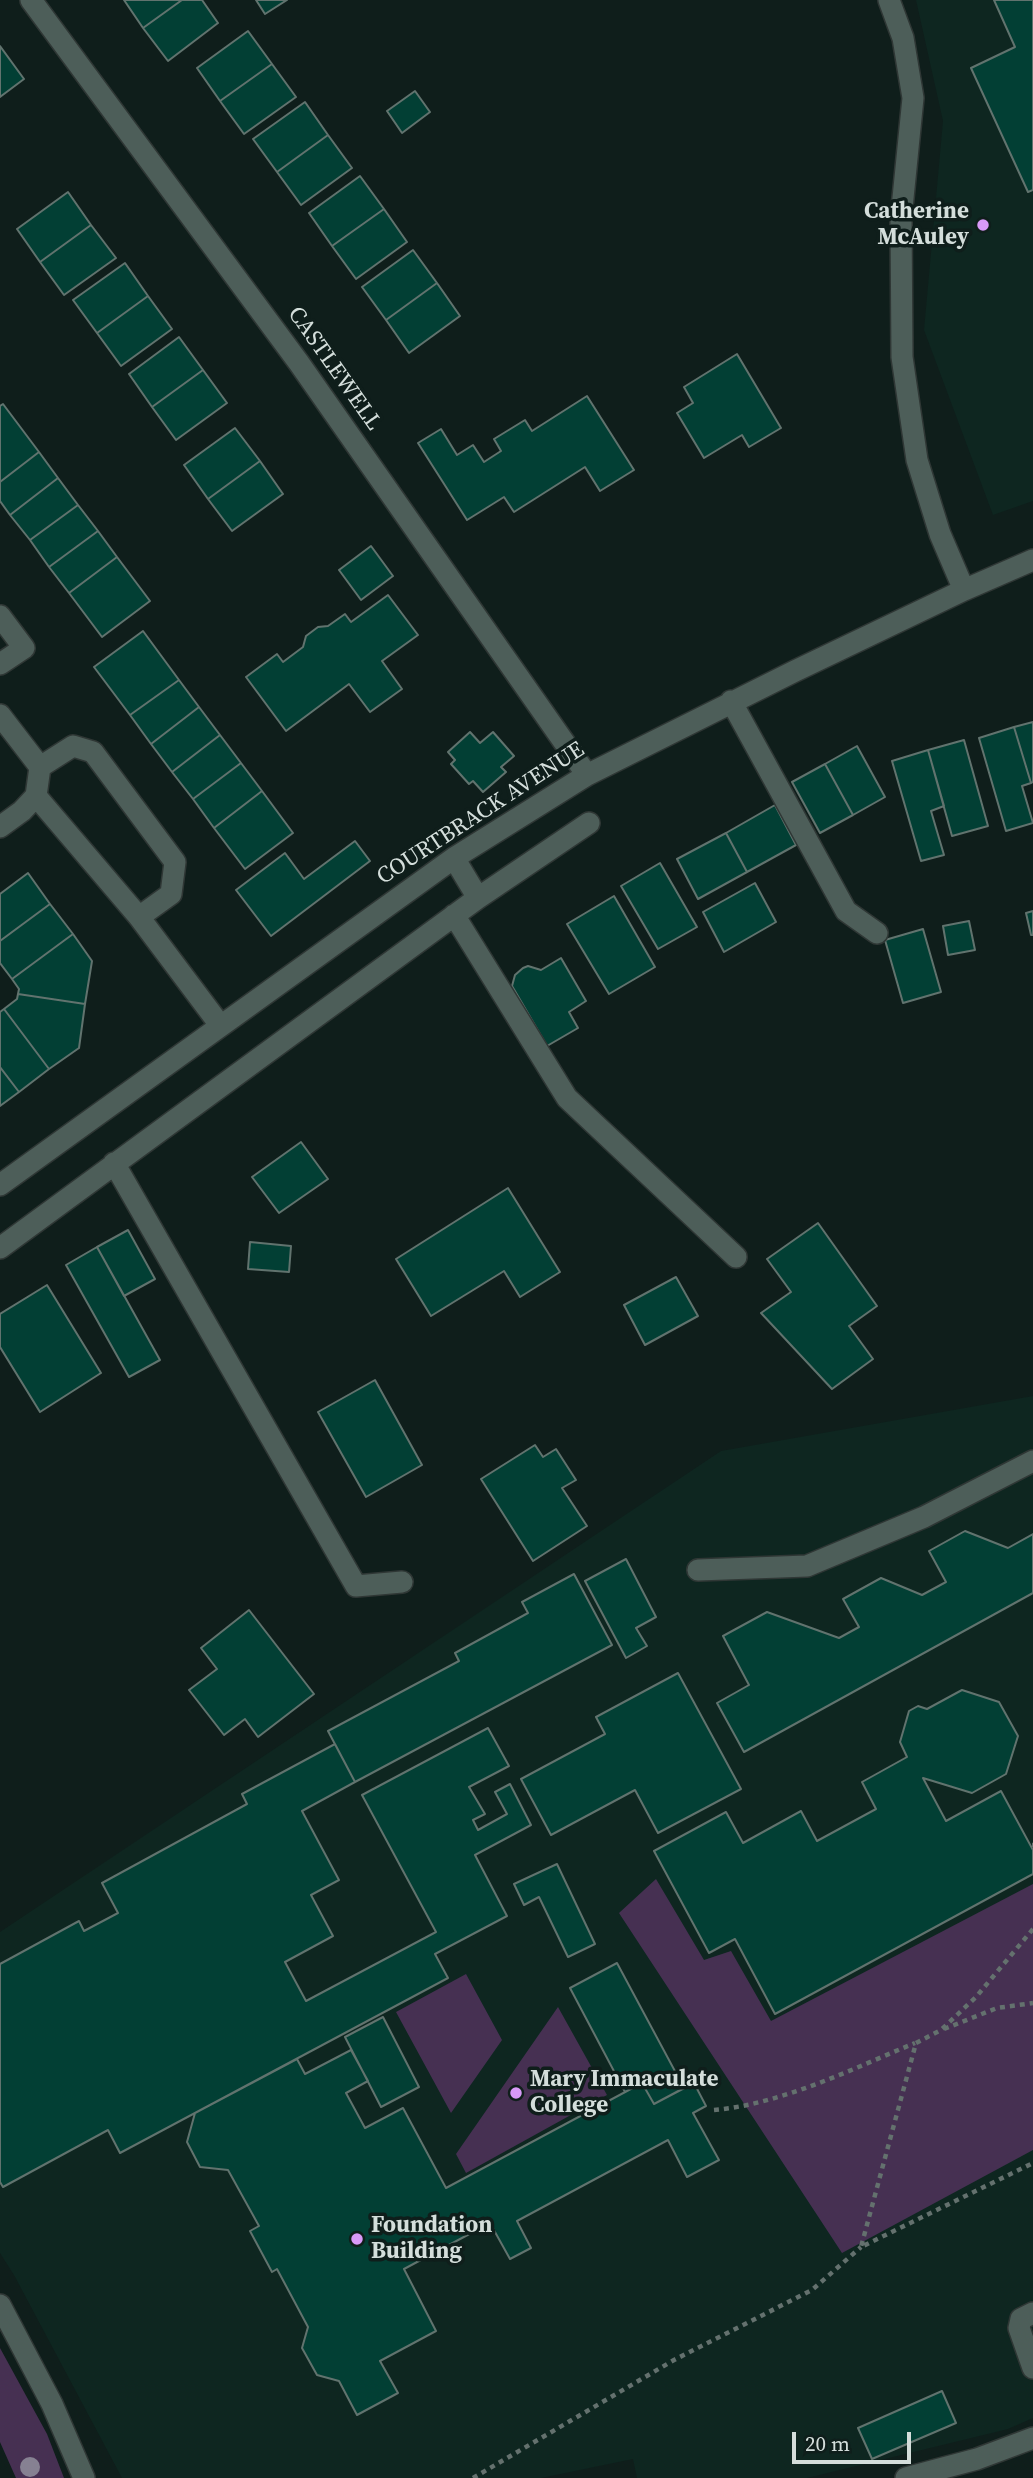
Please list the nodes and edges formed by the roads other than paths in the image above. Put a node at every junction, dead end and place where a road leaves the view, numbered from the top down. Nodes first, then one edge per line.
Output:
1 (31, 0) edge
2 (889, 0) edge
3 (1033, 560) edge
4 (964, 590) junction
5 (0, 616) edge
6 (0, 664) edge
7 (732, 701) junction
8 (0, 715) edge
9 (40, 767) junction
10 (587, 775) junction
11 (36, 796) junction
12 (589, 823) dead end
13 (0, 827) edge
14 (454, 858) junction
15 (478, 898) junction
16 (454, 915) junction
17 (139, 917) junction
18 (877, 933) dead end
19 (220, 1025) junction
20 (114, 1163) junction
21 (0, 1185) edge
22 (0, 1248) edge
23 (736, 1257) dead end
24 (1033, 1461) edge
25 (698, 1570) dead end
26 (402, 1582) dead end
27 (0, 2305) edge
28 (1033, 2313) edge
29 (1033, 2368) edge
30 (1033, 2438) edge
31 (84, 2478) edge
32 (906, 2478) edge

1 - 10 street, CASTLEWELL
2 - 4 street
3 - 4 street, COURTBRACK AVENUE
4 - 7 street, COURTBRACK AVENUE
5 - 6 street
7 - 10 street, COURTBRACK AVENUE
7 - 18 street
8 - 9 street
9 - 11 street
9 - 17 street
10 - 14 street, COURTBRACK AVENUE
11 - 13 street
11 - 17 street
12 - 15 street
14 - 15 street
14 - 19 street, COURTBRACK AVENUE
15 - 16 street
16 - 20 street
16 - 23 street
17 - 19 street
19 - 21 street, COURTBRACK AVENUE
20 - 22 street
20 - 26 street
24 - 25 street
27 - 31 street
28 - 29 street
30 - 32 street

